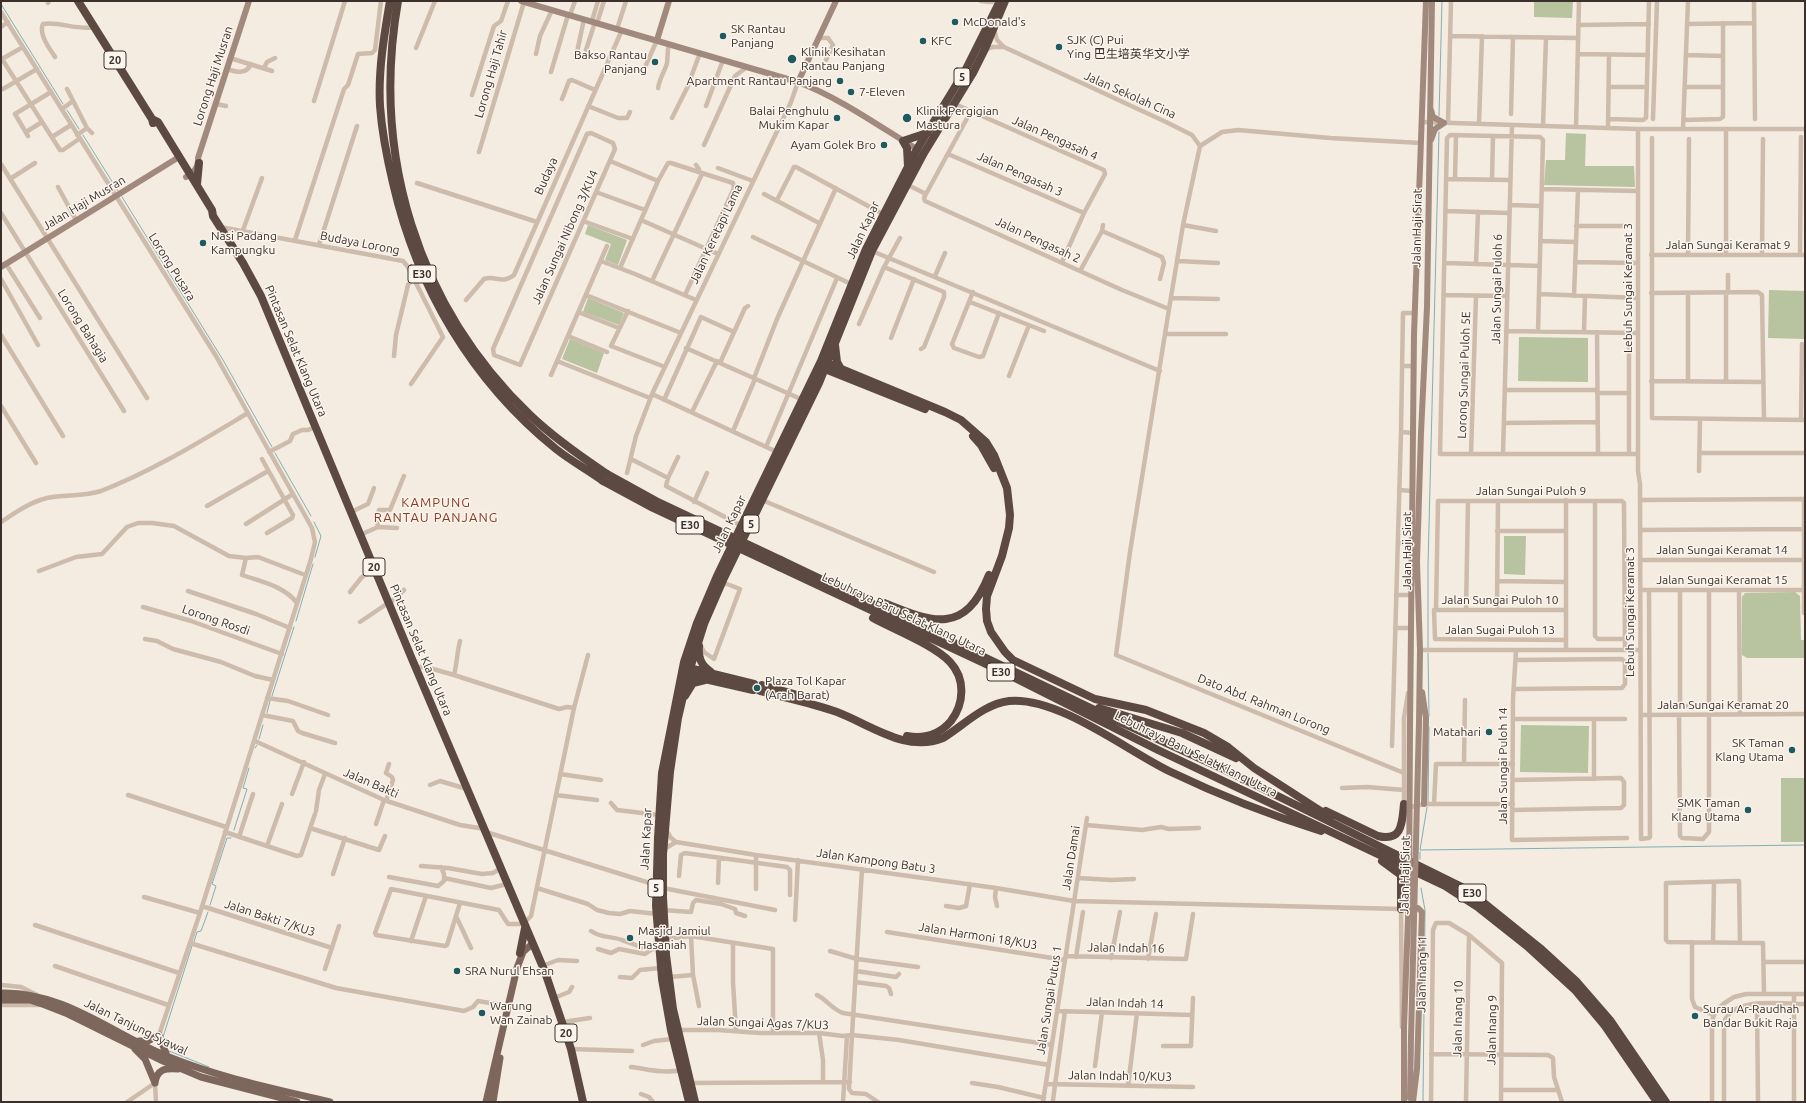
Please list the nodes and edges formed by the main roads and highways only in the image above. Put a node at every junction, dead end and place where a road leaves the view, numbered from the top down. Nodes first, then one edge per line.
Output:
1 (78, 1) edge
2 (248, 1) edge
3 (390, 1) edge
4 (398, 1) edge
5 (523, 1) edge
6 (669, 1) edge
7 (836, 1) edge
8 (999, 1) edge
9 (1006, 1) edge
10 (1426, 1) edge
11 (1432, 1) edge
12 (533, 3) edge
13 (657, 40) junction
14 (1430, 74) junction
15 (798, 82) junction
16 (927, 134) junction
17 (903, 141) junction
18 (921, 151) junction
19 (179, 160) junction
20 (197, 161) junction
21 (908, 167) junction
22 (1429, 167) junction
23 (187, 174) junction
24 (198, 186) junction
25 (214, 216) junction
26 (1428, 252) junction
27 (1417, 253) junction
28 (4, 265) edge
29 (1427, 325) junction
30 (1414, 334) junction
31 (835, 342) junction
32 (823, 365) junction
33 (840, 371) junction
34 (819, 383) junction
35 (605, 478) junction
36 (780, 564) junction
37 (817, 587) junction
38 (858, 596) junction
39 (700, 639) junction
40 (685, 671) junction
41 (712, 677) junction
42 (1420, 680) junction
43 (757, 687) junction
44 (680, 705) junction
45 (1086, 705) junction
46 (1248, 763) junction
47 (1404, 804) road end
48 (1428, 804) road end
49 (1313, 805) junction
50 (1358, 841) junction
51 (659, 886) junction
52 (1401, 909) joint
53 (660, 912) junction
54 (524, 926) junction
55 (532, 942) junction
56 (536, 952) junction
57 (520, 955) junction
58 (1, 994) edge
59 (16, 997) junction
60 (1, 1000) edge
61 (507, 1009) junction
62 (134, 1043) junction
63 (168, 1057) junction
64 (184, 1070) junction
65 (297, 1102) edge
66 (330, 1102) edge
67 (486, 1102) edge
68 (493, 1102) edge
69 (582, 1102) edge
70 (689, 1102) edge
71 (695, 1102) edge
72 (1404, 1102) edge
73 (1410, 1102) edge
74 (1413, 1102) edge
75 (1657, 1102) edge
76 (1666, 1102) edge

1 - 19 highway, Pintasan Selat Klang Utara / 20
2 - 20 main road, Lorong Haji Musran
3 - 35 highway, Lebuhraya Baru Selat Klang Utara / E30
4 - 35 highway, Lebuhraya Baru Selat Klang Utara / E30
5 - 12 main road
6 - 13 main road
7 - 15 main road
8 - 16 highway, Jalan Kapar / 5
9 - 18 highway, Jalan Kapar / 5
10 - 27 main road, Jalan Haji Sirat
11 - 14 main road, Jalan Haji Sirat
12 - 13 main road
13 - 15 main road
14 - 22 main road, Jalan Haji Sirat
14 - 22 main road
15 - 17 main road
16 - 17 highway
16 - 18 highway, Jalan Kapar / 5
17 - 18 main road
17 - 21 highway
18 - 21 highway, Jalan Kapar / 5
18 - 31 highway, Jalan Kapar / 5
19 - 20 highway
19 - 23 highway, Pintasan Selat Klang Utara / 20
19 - 28 main road, Jalan Haji Musran
20 - 23 main road, Lorong Haji Musran
20 - 24 highway
21 - 32 highway, Jalan Kapar / 5
22 - 26 main road, Jalan Haji Sirat
23 - 24 highway, Pintasan Selat Klang Utara / 20
23 - 25 highway, Pintasan Selat Klang Utara / 20
24 - 25 highway, Pintasan Selat Klang Utara / 20
25 - 54 highway, Pintasan Selat Klang Utara / 20
26 - 27 main road
26 - 29 main road, Jalan Haji Sirat
27 - 30 main road, Jalan Haji Sirat
29 - 30 main road
29 - 42 main road, Jalan Haji Sirat
30 - 72 main road, Jalan Haji Sirat, bridge
31 - 32 highway, Jalan Kapar / 5
31 - 33 highway
32 - 33 highway
32 - 34 highway, Jalan Kapar / 5
32 - 40 highway, Jalan Kapar / 5
33 - 34 highway
33 - 38 highway
33 - 46 highway
34 - 39 highway, Jalan Kapar / 5
35 - 36 highway, Lebuhraya Baru Selat Klang Utara / E30, bridge
36 - 37 highway, Lebuhraya Baru Selat Klang Utara / E30
36 - 38 highway, Lebuhraya Baru Selat Klang Utara / E30
37 - 43 highway
37 - 50 highway, Lebuhraya Baru Selat Klang Utara / E30
38 - 45 highway, Lebuhraya Baru Selat Klang Utara / E30
39 - 40 highway, Jalan Kapar / 5
39 - 41 highway
40 - 41 highway
40 - 44 highway, Jalan Kapar / 5
40 - 51 highway, Jalan Kapar / 5
41 - 43 highway
41 - 44 highway
42 - 48 main road
42 - 73 main road, Jalan Haji Sirat, bridge
43 - 50 highway
44 - 51 highway, Jalan Kapar / 5
45 - 46 highway
45 - 50 highway, Lebuhraya Baru Selat Klang Utara / E30
46 - 49 highway
47 - 49 highway
49 - 50 highway
50 - 52 highway
50 - 75 highway, Lebuhraya Baru Selat Klang Utara / E30
50 - 76 highway, Lebuhraya Baru Selat Klang Utara / E30
51 - 53 highway, Jalan Kapar / 5
52 - 74 main road
53 - 70 highway, Jalan Kapar / 5
53 - 71 highway, Jalan Kapar / 5
54 - 55 highway, Pintasan Selat Klang Utara / 20
54 - 57 highway
55 - 56 highway, Pintasan Selat Klang Utara / 20
55 - 57 main road
56 - 57 highway
56 - 69 highway, Pintasan Selat Klang Utara / 20
57 - 61 main road
58 - 59 main road, Jalan Tanjung Syawal
59 - 60 main road, Jalan Tanjung Syawal
59 - 62 main road, Jalan Tanjung Syawal
61 - 67 main road
61 - 68 main road
62 - 63 main road, Jalan Tanjung Syawal
62 - 63 main road
62 - 64 main road, Jalan Tanjung Syawal
62 - 64 main road
63 - 66 main road, Jalan Tanjung Syawal
64 - 65 main road, Jalan Tanjung Syawal

